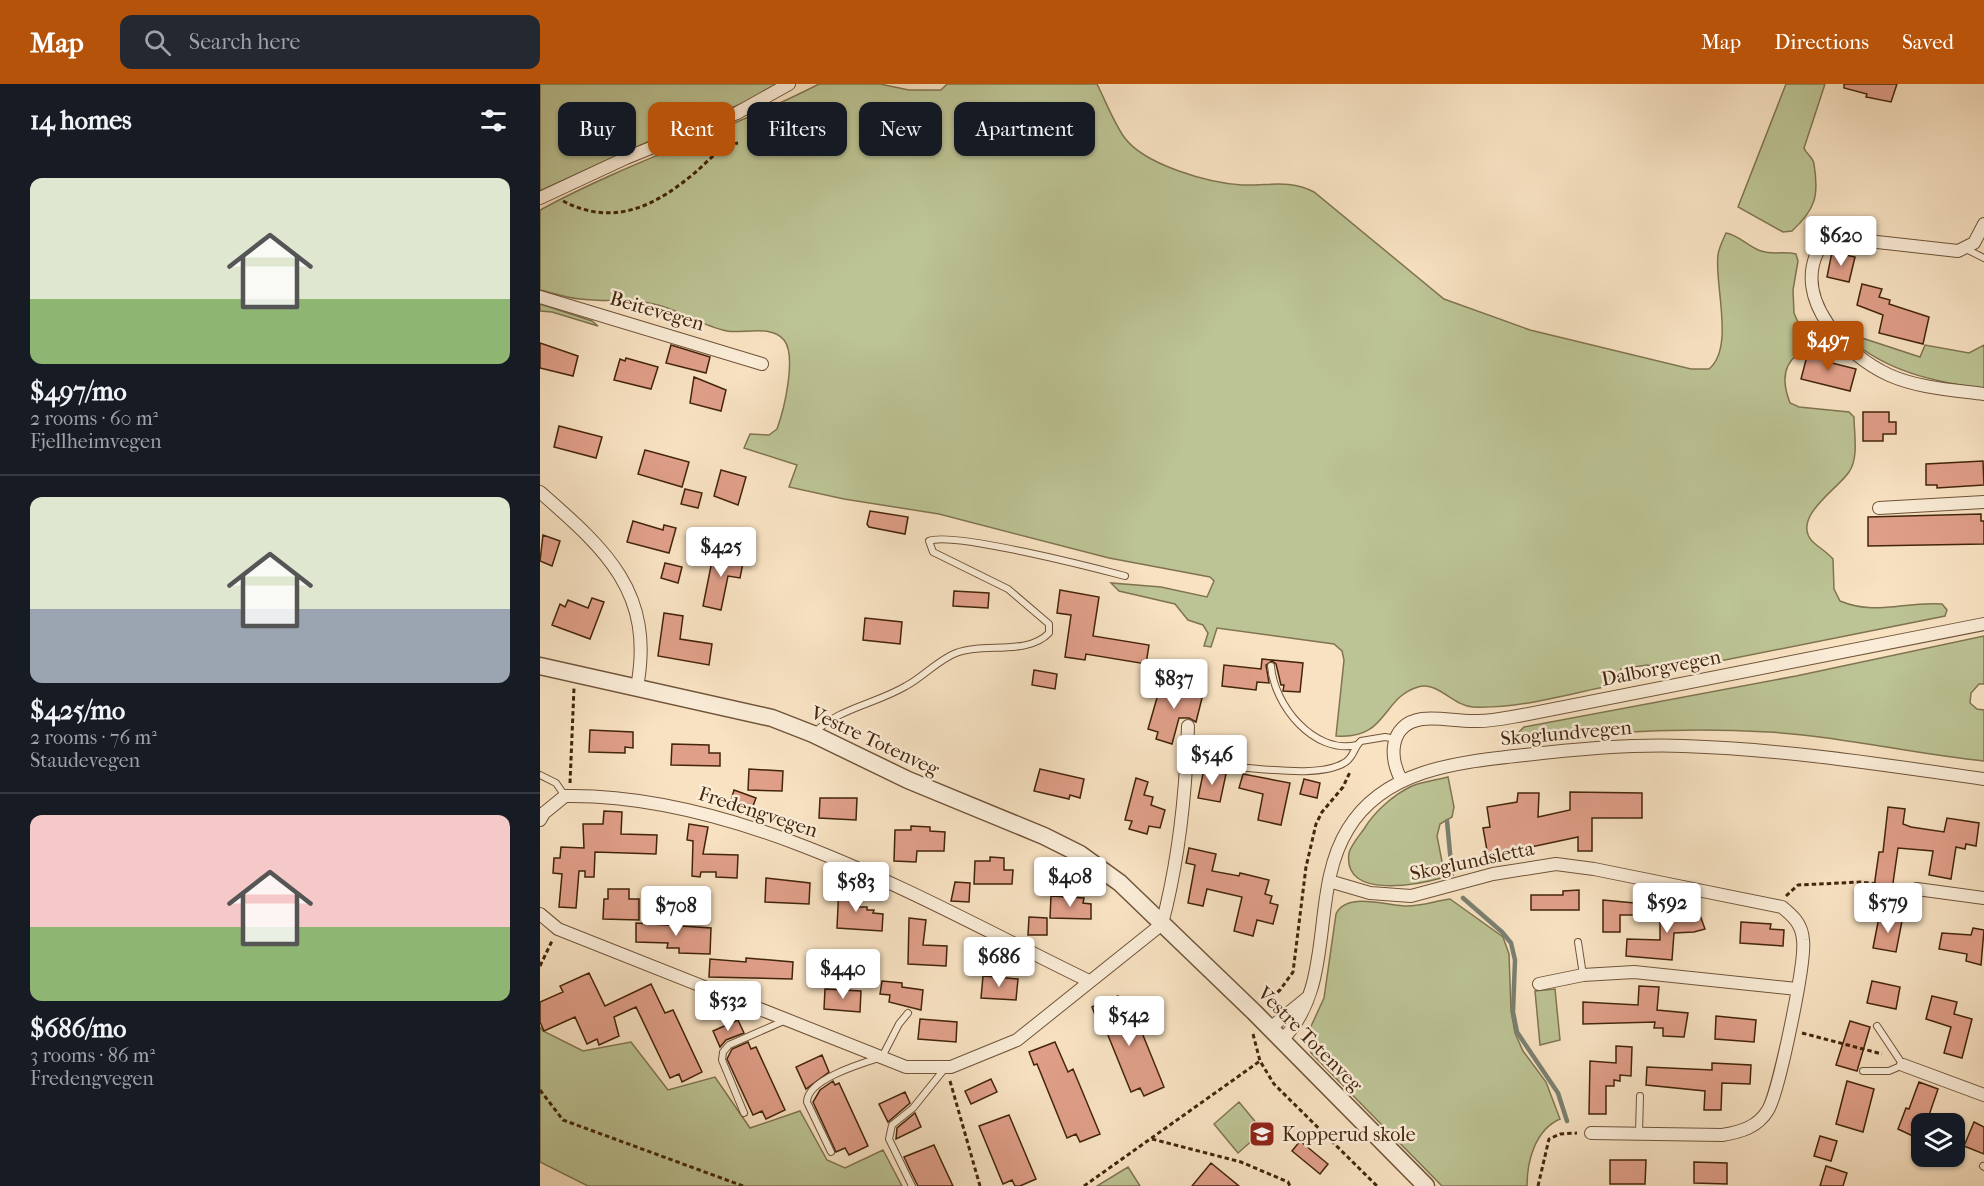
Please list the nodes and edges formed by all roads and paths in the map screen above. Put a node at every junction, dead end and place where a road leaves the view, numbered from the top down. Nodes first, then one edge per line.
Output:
1 (789, 84) edge
2 (738, 142) dead end
3 (545, 196) edge
4 (1984, 224) edge
5 (1966, 249) junction
6 (1984, 258) edge
7 (540, 297) edge
8 (762, 364) dead end
9 (1984, 394) edge
10 (541, 495) edge
11 (1984, 502) edge
12 (1879, 508) dead end
13 (1125, 576) dead end
14 (1984, 624) edge
15 (540, 666) edge
16 (1271, 666) dead end
17 (574, 674) junction
18 (637, 687) junction
19 (1188, 726) dead end
20 (813, 734) junction
21 (1396, 739) junction
22 (1357, 745) junction
23 (1353, 755) junction
24 (1232, 767) dead end
25 (540, 775) edge
26 (1984, 779) edge
27 (1402, 781) junction
28 (565, 796) junction
29 (540, 820) edge
30 (1329, 881) junction
31 (1917, 889) joint
32 (1984, 898) edge
33 (1782, 907) junction
34 (540, 914) edge
35 (1162, 924) junction
36 (558, 929) junction
37 (1578, 942) dead end
38 (540, 966) edge
39 (1583, 975) junction
40 (1089, 981) junction
41 (1539, 984) dead end
42 (1797, 989) junction
43 (1266, 1002) dead end
44 (908, 1013) dead end
45 (787, 1020) junction
46 (1877, 1026) dead end
47 (1251, 1028) dead end
48 (1788, 1030) junction
49 (1275, 1035) junction
50 (882, 1057) junction
51 (1260, 1061) junction
52 (1903, 1065) junction
53 (947, 1067) junction
54 (1863, 1071) dead end
55 (540, 1090) edge
56 (1984, 1095) edge
57 (1640, 1096) dead end
58 (744, 1113) dead end
59 (1591, 1133) joint
60 (1639, 1134) junction
61 (1151, 1139) junction
62 (831, 1152) dead end
63 (743, 1186) edge
64 (912, 1186) edge
65 (980, 1186) edge
66 (1084, 1186) edge
67 (1290, 1186) edge
68 (1377, 1186) edge
69 (1426, 1186) edge
70 (1538, 1186) edge

1 - 3 street
2 - 3 path
4 - 5 street
5 - 6 lane
5 - 9 street
7 - 8 street, Beitevegen
10 - 18 street
11 - 12 street
13 - 20 lane
14 - 21 street, Dalborgvegen
15 - 17 street, Vestre Totenveg
16 - 22 lane
17 - 18 street, Vestre Totenveg
17 - 28 path
18 - 20 street, Vestre Totenveg
19 - 35 street
20 - 35 street, Vestre Totenveg
21 - 22 lane
21 - 27 street
22 - 23 lane
23 - 24 lane
23 - 43 path
25 - 28 lane
26 - 27 street, Skoglundvegen
27 - 30 street, Skoglundvegen
28 - 29 street
28 - 40 street, Fredengvegen
30 - 33 street, Skoglundsletta
30 - 49 street, Skoglundvegen
31 - 32 street
31 - 33 path
33 - 42 street
34 - 36 street
35 - 40 street
35 - 49 street, Vestre Totenveg
36 - 38 path
36 - 45 street
37 - 39 lane
39 - 41 street
39 - 42 street
40 - 53 street
42 - 48 street
44 - 50 lane
45 - 50 street
45 - 58 lane
46 - 52 lane
47 - 51 path
48 - 52 path
48 - 60 street
49 - 69 street, Vestre Totenveg
50 - 53 street
50 - 62 lane
51 - 61 path
51 - 68 path
52 - 54 lane
52 - 56 street
53 - 64 lane
53 - 65 path
55 - 63 path
57 - 60 lane
59 - 60 street
59 - 70 path
61 - 66 path
61 - 67 path

